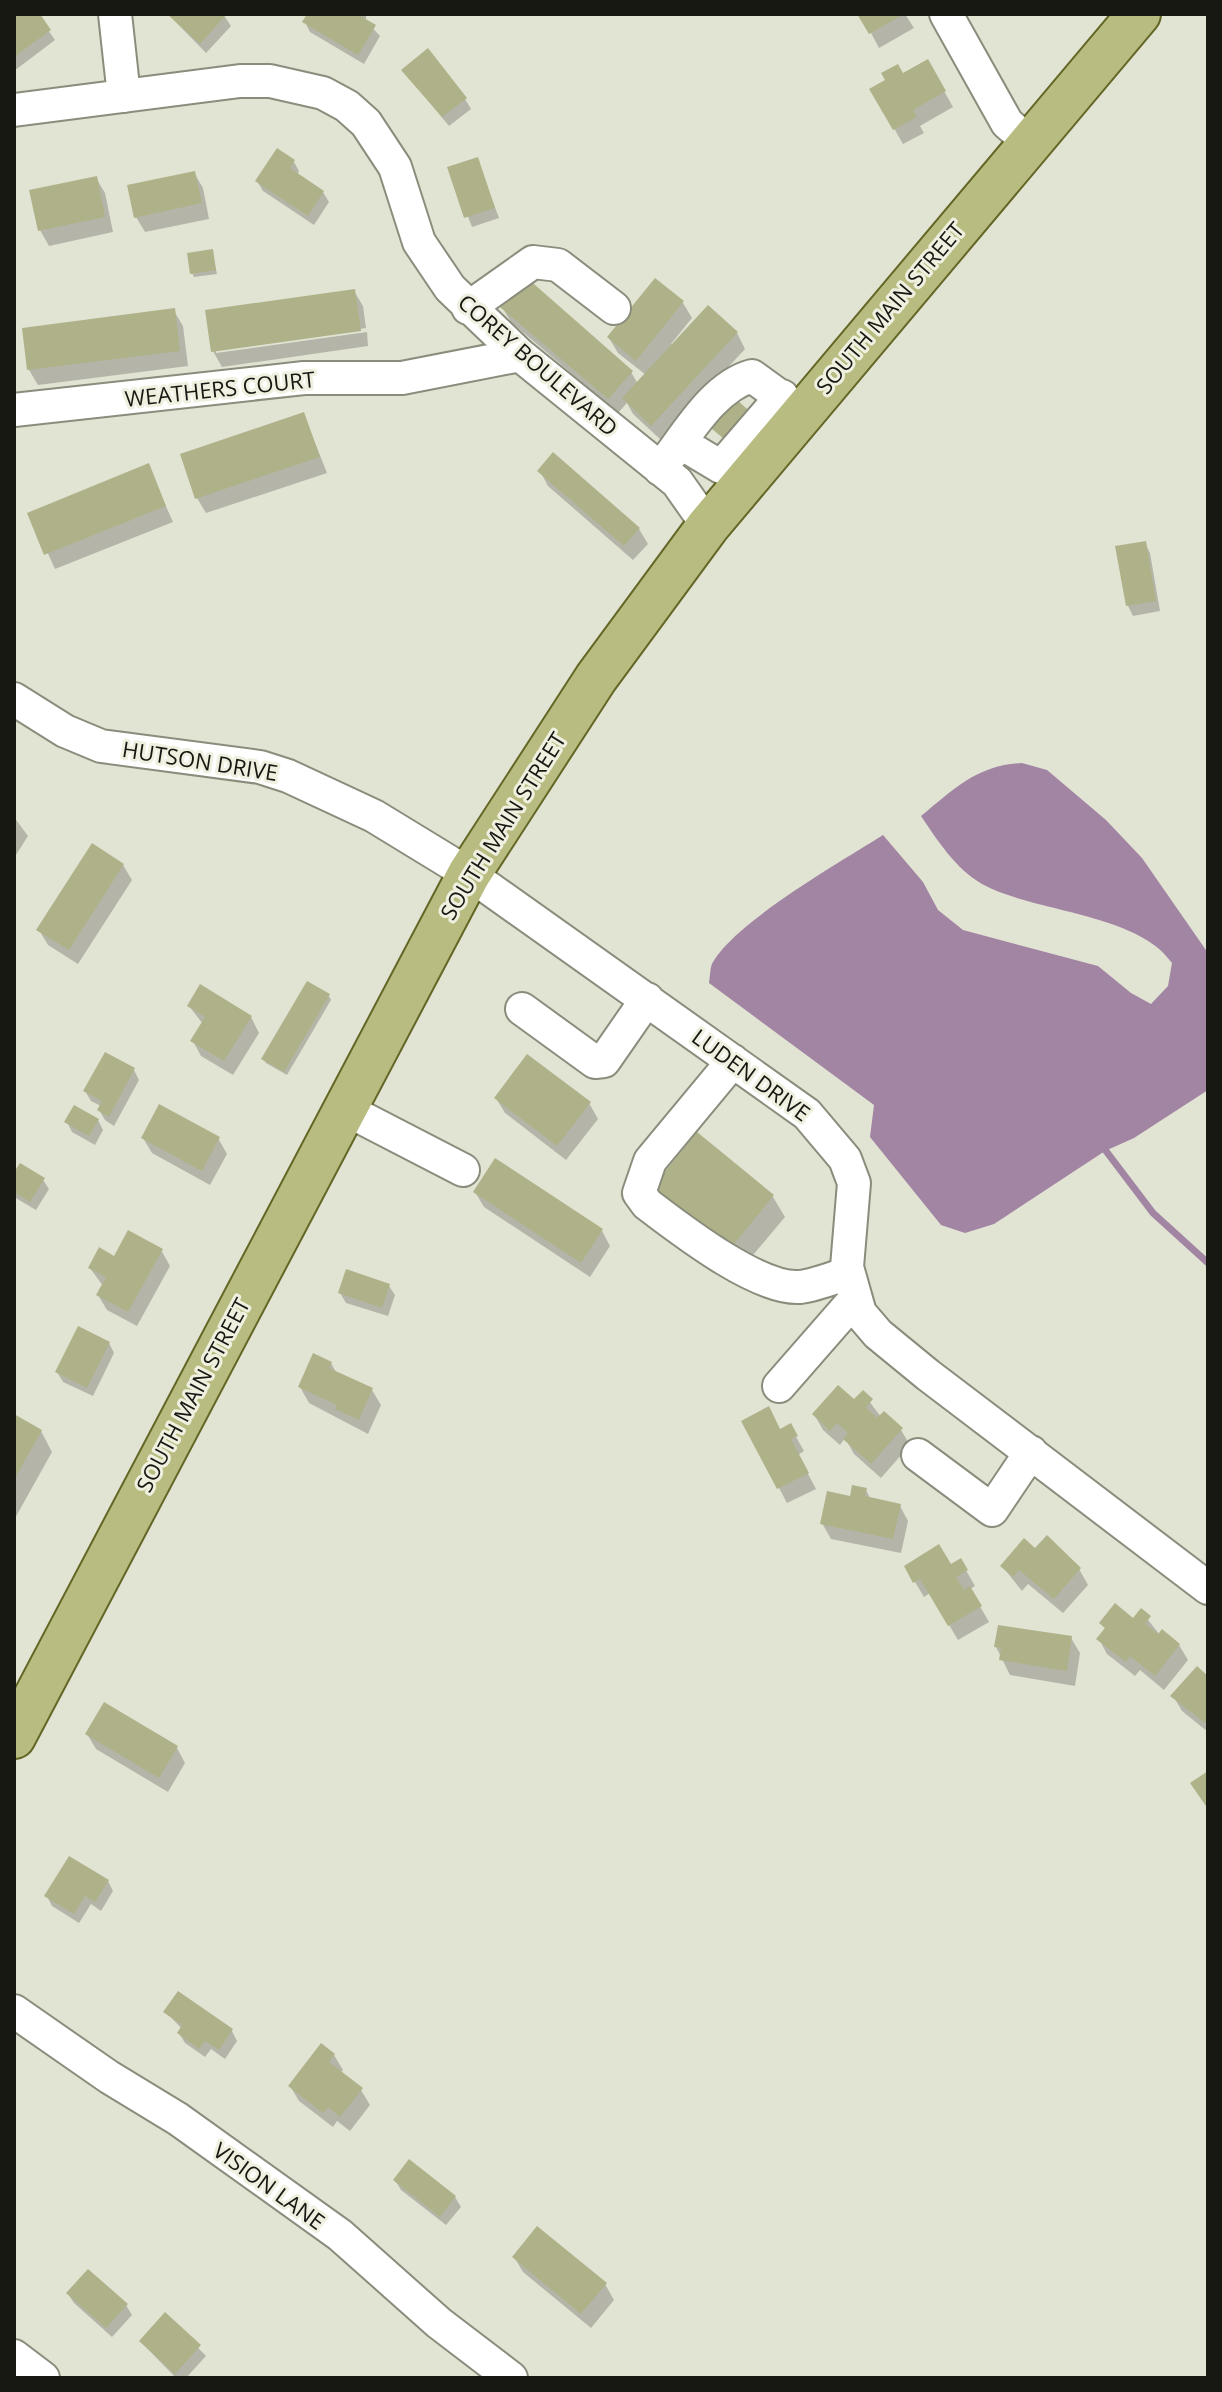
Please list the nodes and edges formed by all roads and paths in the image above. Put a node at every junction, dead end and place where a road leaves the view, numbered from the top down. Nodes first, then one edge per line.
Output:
1 (115, 14) edge
2 (946, 14) edge
3 (1139, 14) edge
4 (124, 96) junction
5 (14, 110) edge
6 (1030, 143) junction
7 (468, 308) junction
8 (614, 308) dead end
9 (520, 355) junction
10 (792, 404) junction
11 (14, 410) edge
12 (681, 443) junction
13 (660, 469) junction
14 (732, 476) junction
15 (708, 526) junction
16 (14, 699) edge
17 (469, 874) junction
18 (647, 999) junction
19 (522, 1009) dead end
20 (733, 1061) junction
21 (343, 1108) junction
22 (463, 1170) dead end
23 (851, 1286) junction
24 (779, 1386) dead end
25 (1031, 1452) junction
26 (918, 1455) dead end
27 (1208, 1588) edge
28 (14, 1737) edge
29 (14, 2011) edge
30 (14, 2356) edge
31 (43, 2378) edge
32 (511, 2378) edge

1 - 4 street
2 - 6 street
3 - 6 main road, SOUTH MAIN STREET
4 - 5 street, COREY BOULEVARD
4 - 7 street, COREY BOULEVARD
6 - 10 main road, SOUTH MAIN STREET
7 - 8 street
7 - 9 street, COREY BOULEVARD
9 - 11 street, WEATHERS COURT
9 - 13 street, COREY BOULEVARD
10 - 12 street
10 - 14 main road, SOUTH MAIN STREET
12 - 13 street
12 - 14 street
13 - 15 street, COREY BOULEVARD
14 - 15 main road, SOUTH MAIN STREET
15 - 17 main road, SOUTH MAIN STREET
16 - 17 street, HUTSON DRIVE
17 - 18 street, LUDEN DRIVE
17 - 21 main road, SOUTH MAIN STREET
18 - 19 street
18 - 20 street, LUDEN DRIVE
20 - 23 street, LUDEN DRIVE
20 - 23 street
21 - 22 street
21 - 28 main road, SOUTH MAIN STREET
23 - 24 street
23 - 25 street
25 - 26 street
25 - 27 street
29 - 32 street, VISION LANE
30 - 31 street

